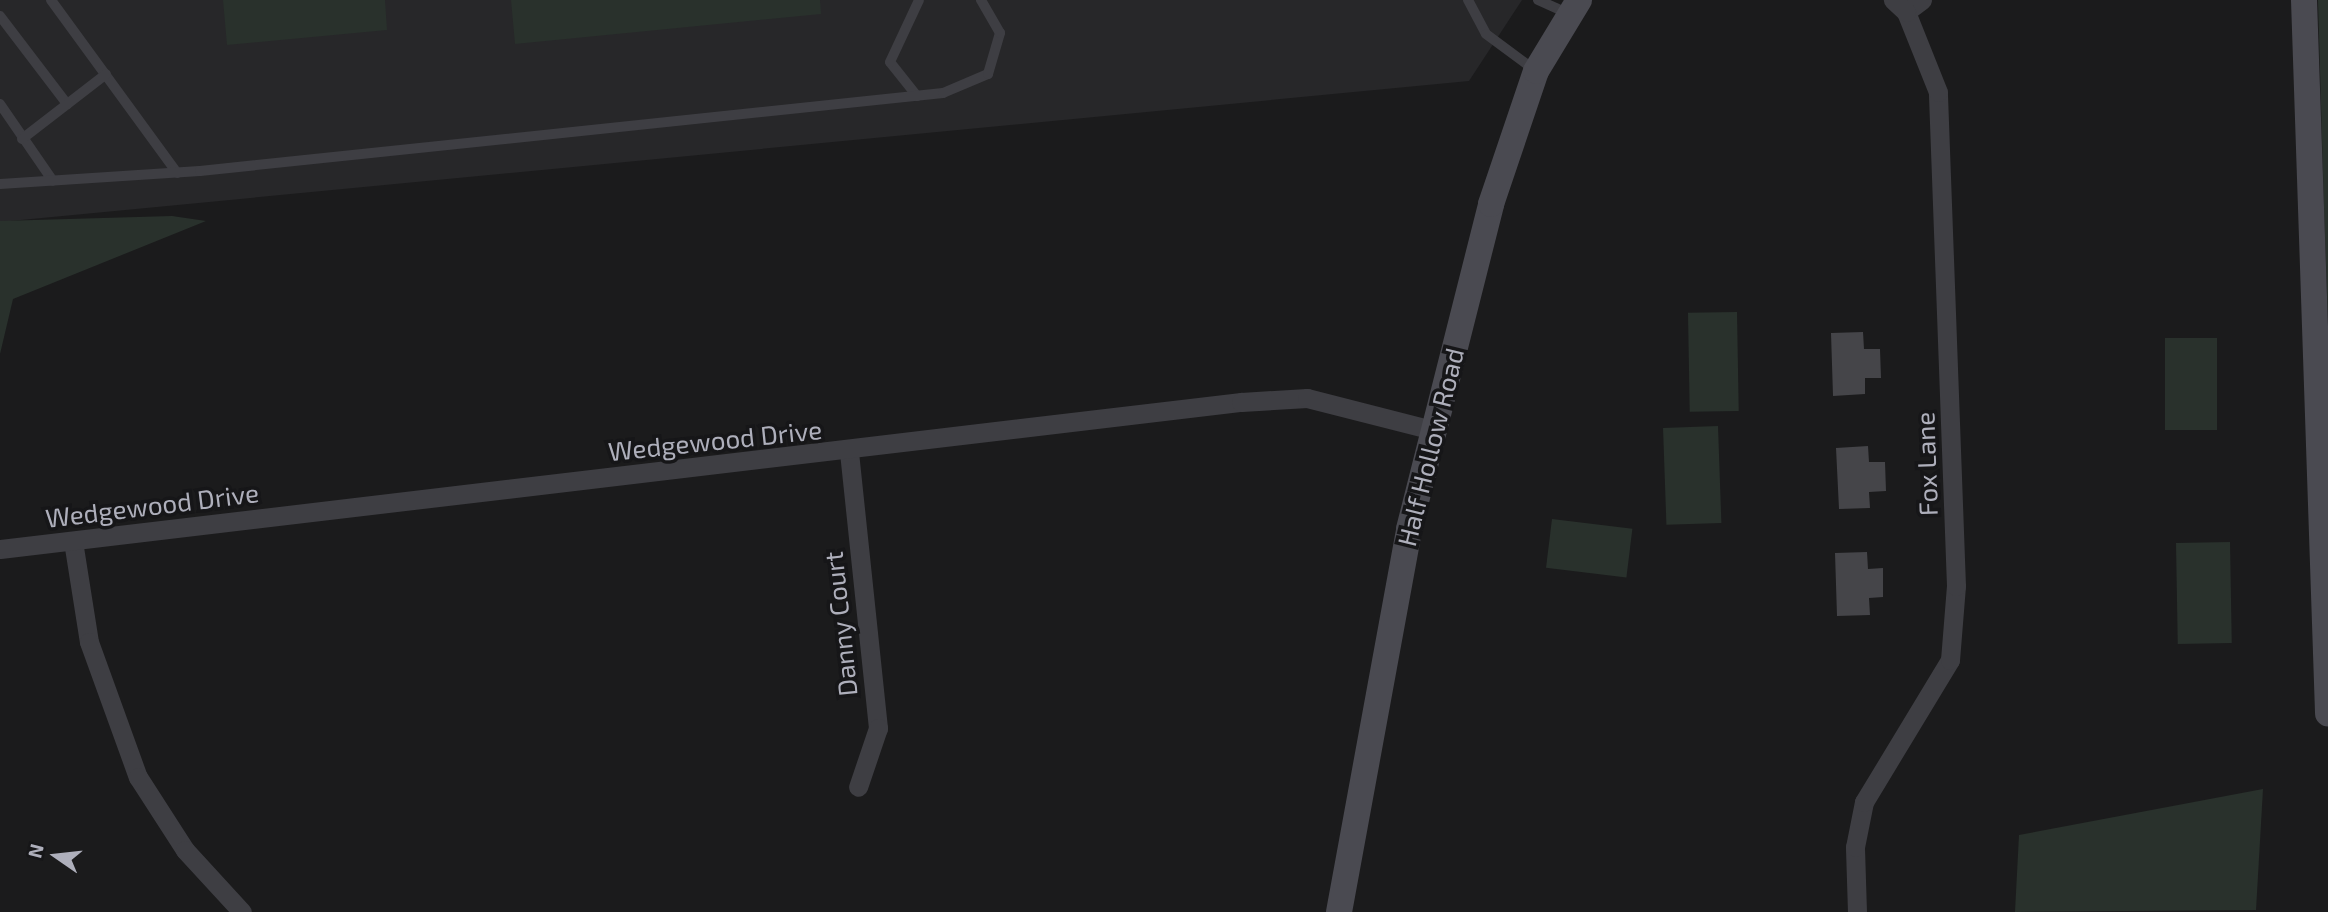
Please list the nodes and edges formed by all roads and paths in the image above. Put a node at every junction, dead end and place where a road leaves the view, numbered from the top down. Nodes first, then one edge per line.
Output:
1 (51, 0) edge
2 (919, 0) edge
3 (981, 0) edge
4 (1468, 0) edge
5 (1538, 0) edge
6 (2304, 0) edge
7 (1907, 4) edge
8 (1574, 7) edge
9 (0, 16) edge
10 (1535, 71) junction
11 (106, 74) junction
12 (917, 96) junction
13 (67, 104) junction
14 (0, 106) edge
15 (22, 139) junction
16 (177, 173) junction
17 (53, 181) junction
18 (0, 184) edge
19 (1433, 430) junction
20 (849, 452) junction
21 (73, 541) junction
22 (0, 549) edge
23 (2328, 713) edge
24 (858, 787) dead end
25 (242, 912) edge
26 (1339, 912) edge
27 (1857, 912) edge

1 - 11 lane
2 - 12 lane
3 - 12 lane
4 - 10 lane
5 - 8 lane
6 - 23 street
7 - 27 street, Fox Lane
8 - 10 street, Half Hollow Road
9 - 13 lane
10 - 19 street, Half Hollow Road
11 - 13 lane
11 - 16 lane
12 - 16 lane
13 - 15 lane
14 - 15 lane
15 - 17 lane
16 - 17 lane
17 - 18 lane
19 - 20 street, Wedgewood Drive
19 - 26 street, Half Hollow Road
20 - 21 street, Wedgewood Drive
20 - 24 street, Danny Court
21 - 22 street, Wedgewood Drive
21 - 25 street

